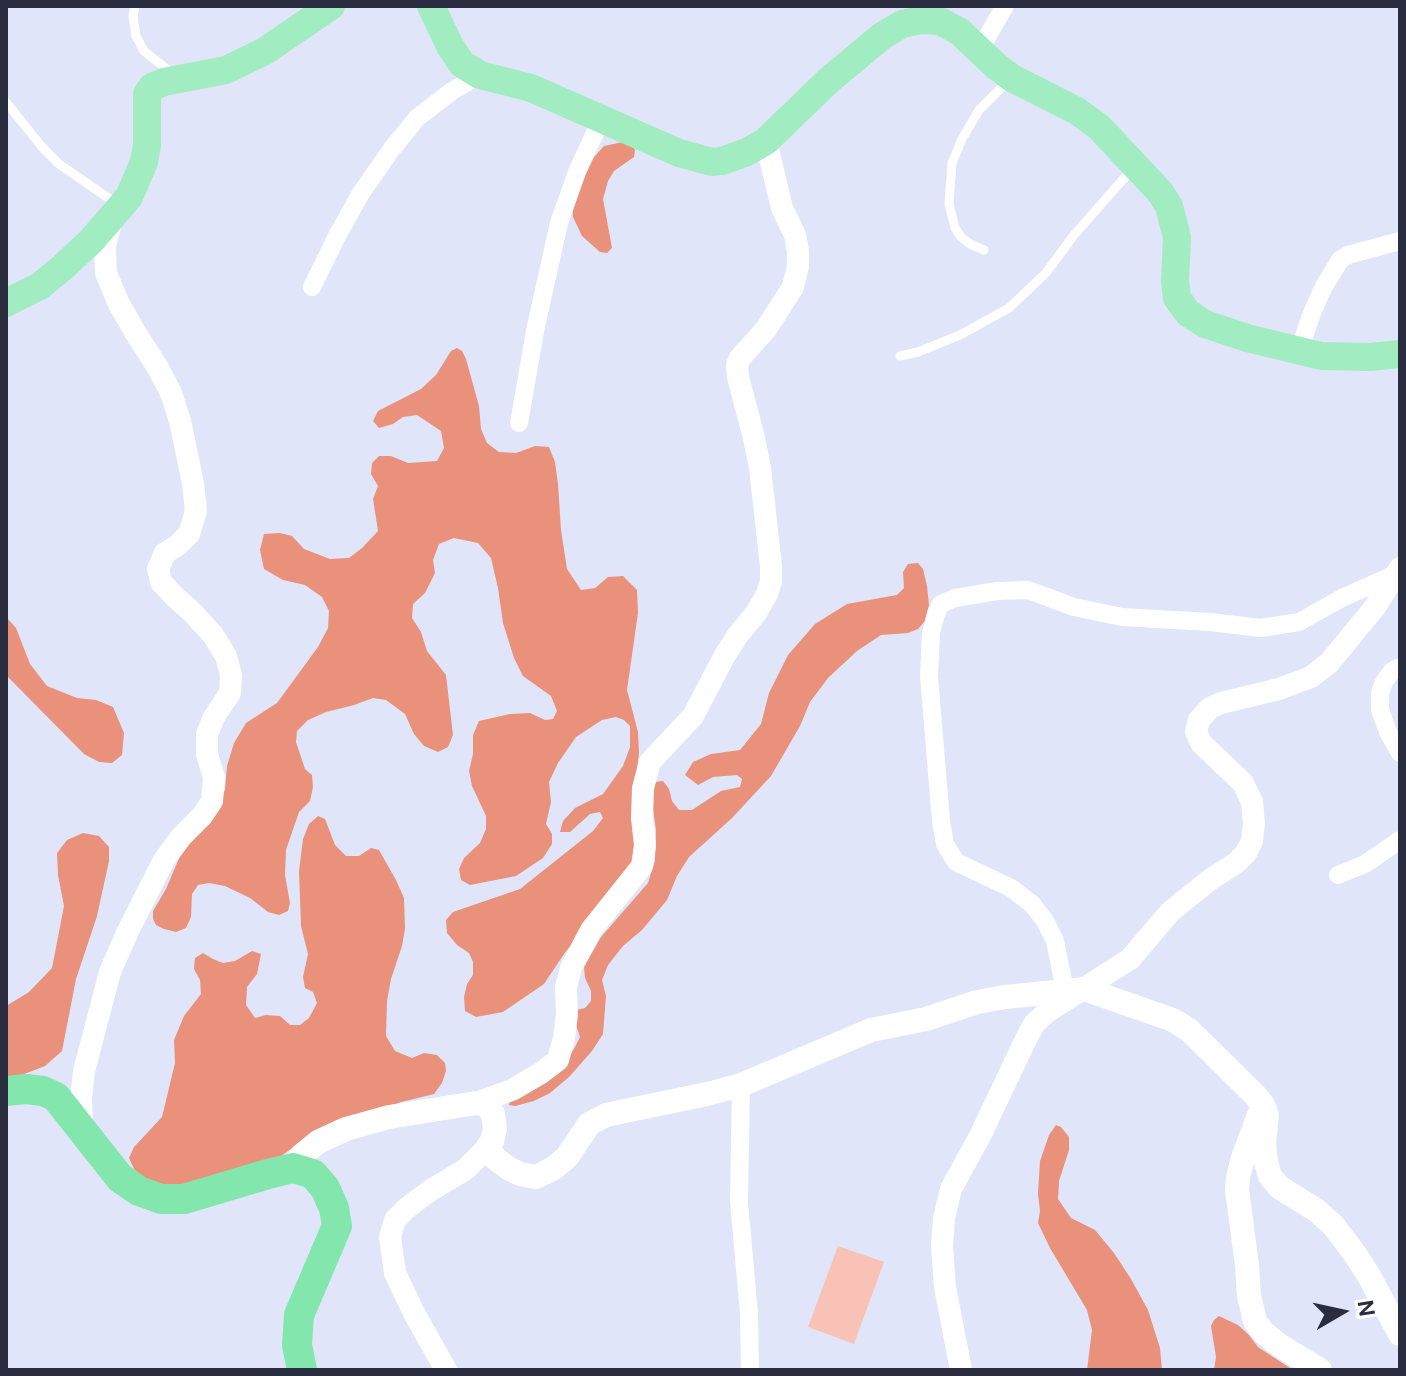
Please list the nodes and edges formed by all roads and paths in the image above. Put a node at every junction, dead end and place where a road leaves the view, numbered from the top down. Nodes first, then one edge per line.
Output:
1 (135, 6) edge
2 (431, 6) edge
3 (1005, 6) edge
4 (320, 9) edge
5 (980, 49) junction
6 (480, 75) junction
7 (1012, 78) junction
8 (180, 80) junction
9 (6, 102) edge
10 (601, 120) junction
11 (766, 141) junction
12 (1135, 165) junction
13 (117, 212) junction
14 (1400, 241) edge
15 (984, 250) dead end
16 (312, 287) dead end
17 (6, 303) edge
18 (1299, 351) junction
19 (1400, 354) edge
20 (900, 356) dead end
21 (519, 423) dead end
22 (1399, 571) edge
23 (1400, 667) edge
24 (1400, 753) edge
25 (1400, 840) edge
26 (1338, 875) dead end
27 (1075, 990) junction
28 (741, 1085) junction
29 (6, 1091) edge
30 (476, 1103) junction
31 (1263, 1105) junction
32 (82, 1132) junction
33 (487, 1148) junction
34 (293, 1168) junction
35 (1400, 1334) edge
36 (302, 1370) edge
37 (446, 1370) edge
38 (750, 1370) edge
39 (961, 1370) edge
40 (1320, 1370) edge

1 - 8 lane
2 - 6 main road
3 - 5 street
4 - 8 main road
5 - 7 main road
5 - 11 main road
6 - 10 main road
6 - 16 street
7 - 12 main road
7 - 15 lane
8 - 13 main road
9 - 13 lane
10 - 11 main road
10 - 21 street
11 - 30 street
12 - 18 main road
12 - 20 lane
13 - 17 main road
13 - 32 street
14 - 18 street
18 - 19 main road
22 - 27 street
22 - 27 street
23 - 24 street
25 - 26 street
27 - 28 main road
27 - 31 main road
27 - 39 street
28 - 33 main road
28 - 38 street
29 - 32 highway
30 - 33 main road
30 - 34 main road
31 - 35 main road
31 - 40 main road
32 - 34 highway
33 - 37 street
34 - 36 highway

